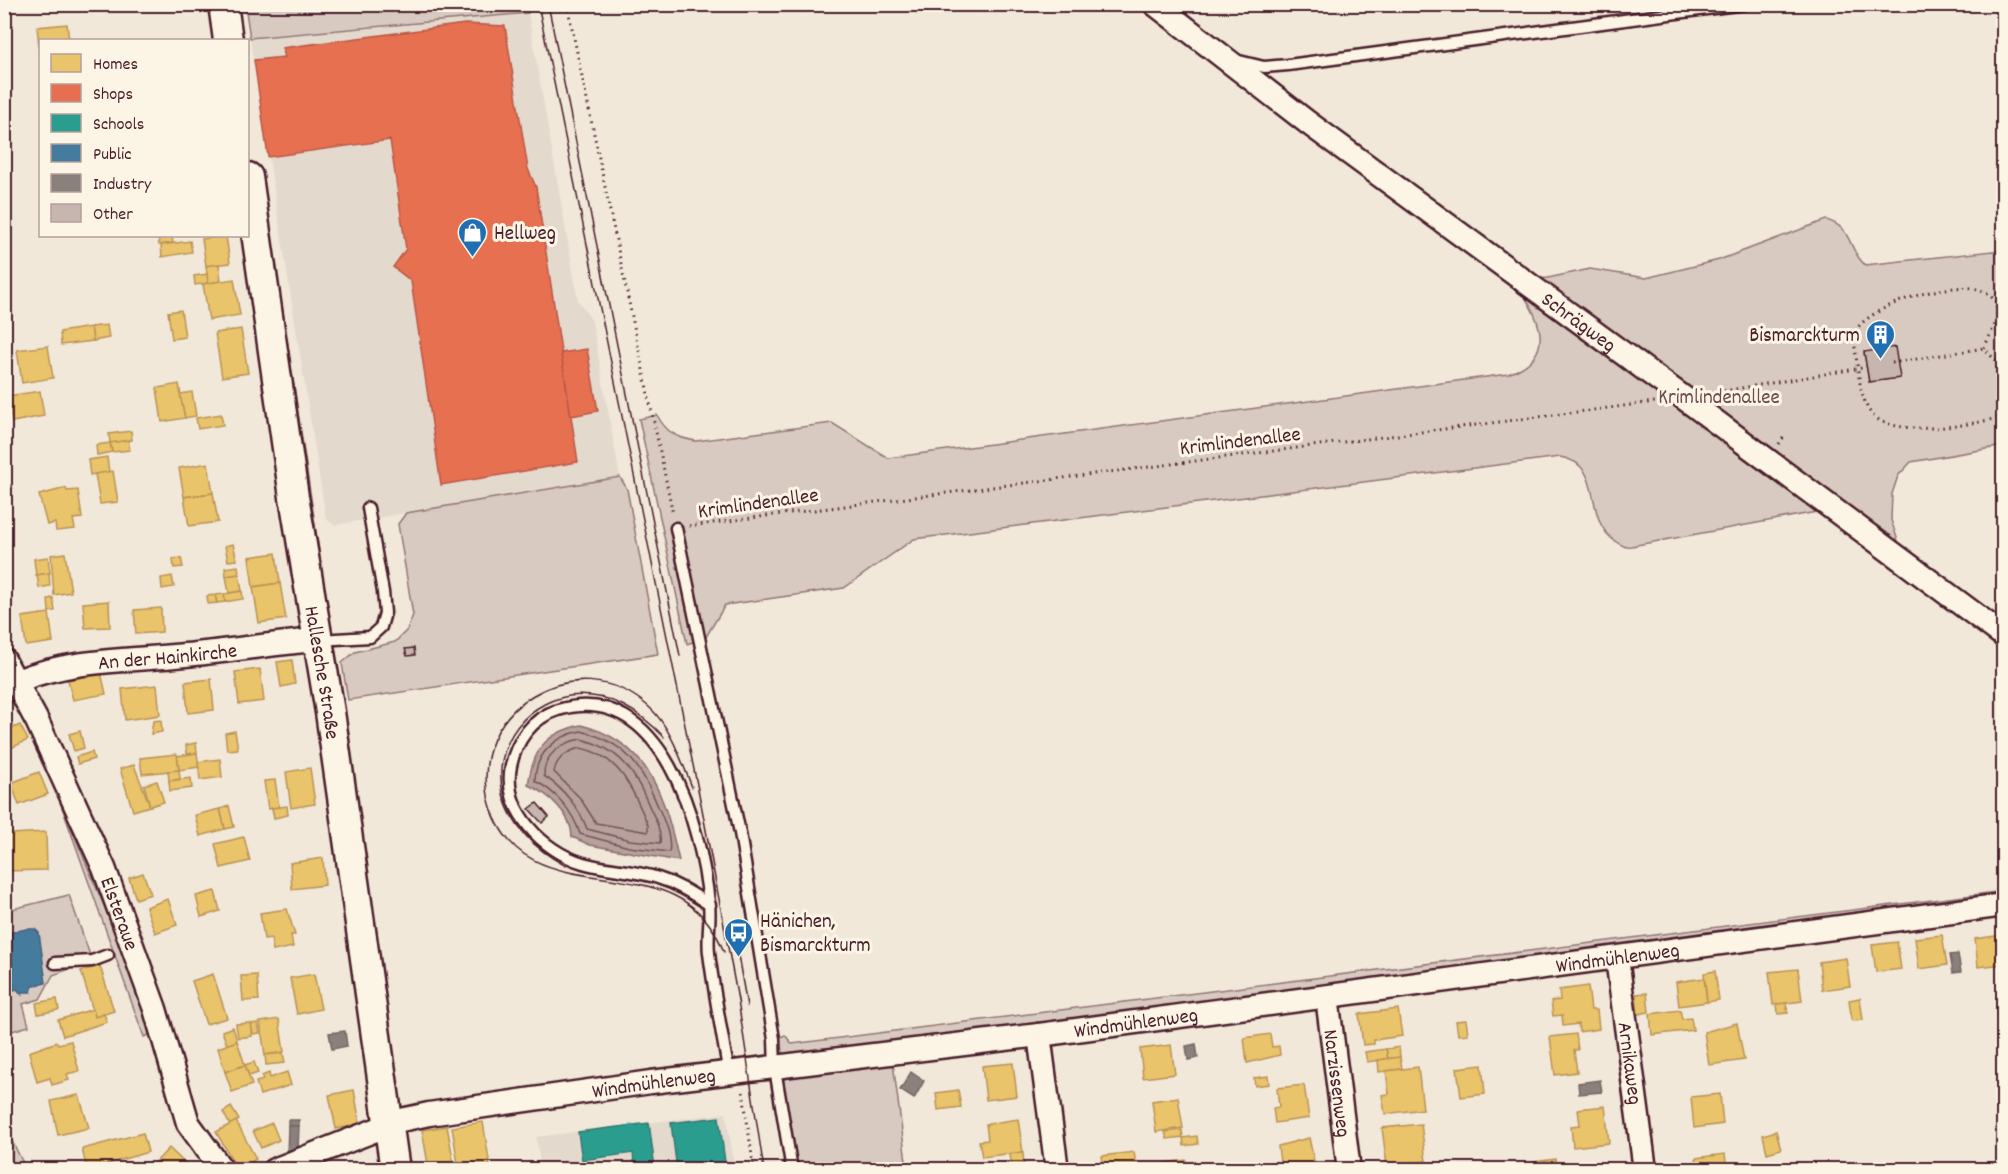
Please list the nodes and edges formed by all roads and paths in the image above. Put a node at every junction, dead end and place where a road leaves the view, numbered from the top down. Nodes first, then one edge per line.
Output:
1 (223, 4) edge
2 (567, 4) edge
3 (1155, 4) edge
4 (1744, 4) edge
5 (228, 39) edge
6 (1224, 58) junction
7 (249, 184) edge
8 (1984, 348) junction
9 (1892, 363) dead end
10 (1867, 367) dead end
11 (1859, 369) junction
12 (2004, 370) edge
13 (1684, 398) junction
14 (2004, 416) edge
15 (368, 508) dead end
16 (676, 528) junction
17 (2004, 636) edge
18 (319, 640) junction
19 (4, 660) edge
20 (17, 681) junction
21 (2004, 905) edge
22 (710, 906) junction
23 (108, 956) dead end
24 (1617, 958) junction
25 (55, 963) dead end
26 (1327, 997) junction
27 (1040, 1035) junction
28 (775, 1068) junction
29 (734, 1073) junction
30 (389, 1127) junction
31 (222, 1170) edge
32 (274, 1170) edge
33 (395, 1170) edge
34 (754, 1170) edge
35 (792, 1170) edge
36 (1057, 1170) edge
37 (1349, 1170) edge
38 (1645, 1170) edge

1 - 5 street
2 - 16 path
3 - 6 street, Schrägweg
4 - 6 lane
6 - 13 street, Schrägweg
7 - 18 street, Hallesche Straße
8 - 9 path
8 - 11 path
8 - 12 path
10 - 11 path, Krimlindenallee
11 - 13 path, Krimlindenallee
11 - 14 path
13 - 16 path, Krimlindenallee
13 - 17 street, Schrägweg
15 - 18 lane
16 - 28 lane
18 - 20 street, An der Hainkirche
18 - 30 street, Hallesche Straße
19 - 20 street, Elsteraue
20 - 31 street, Elsteraue
21 - 24 street, Windmühlenweg
22 - 22 lane
22 - 29 lane
23 - 25 lane
24 - 26 street, Windmühlenweg
24 - 38 street, Arnikaweg
26 - 27 street, Windmühlenweg
26 - 37 street, Narzissenweg
27 - 28 street, Windmühlenweg
27 - 36 street
28 - 29 street, Windmühlenweg
28 - 35 lane
29 - 30 street, Windmühlenweg
29 - 34 path
30 - 32 street, Windmühlenweg
30 - 33 street, Hallesche Straße

